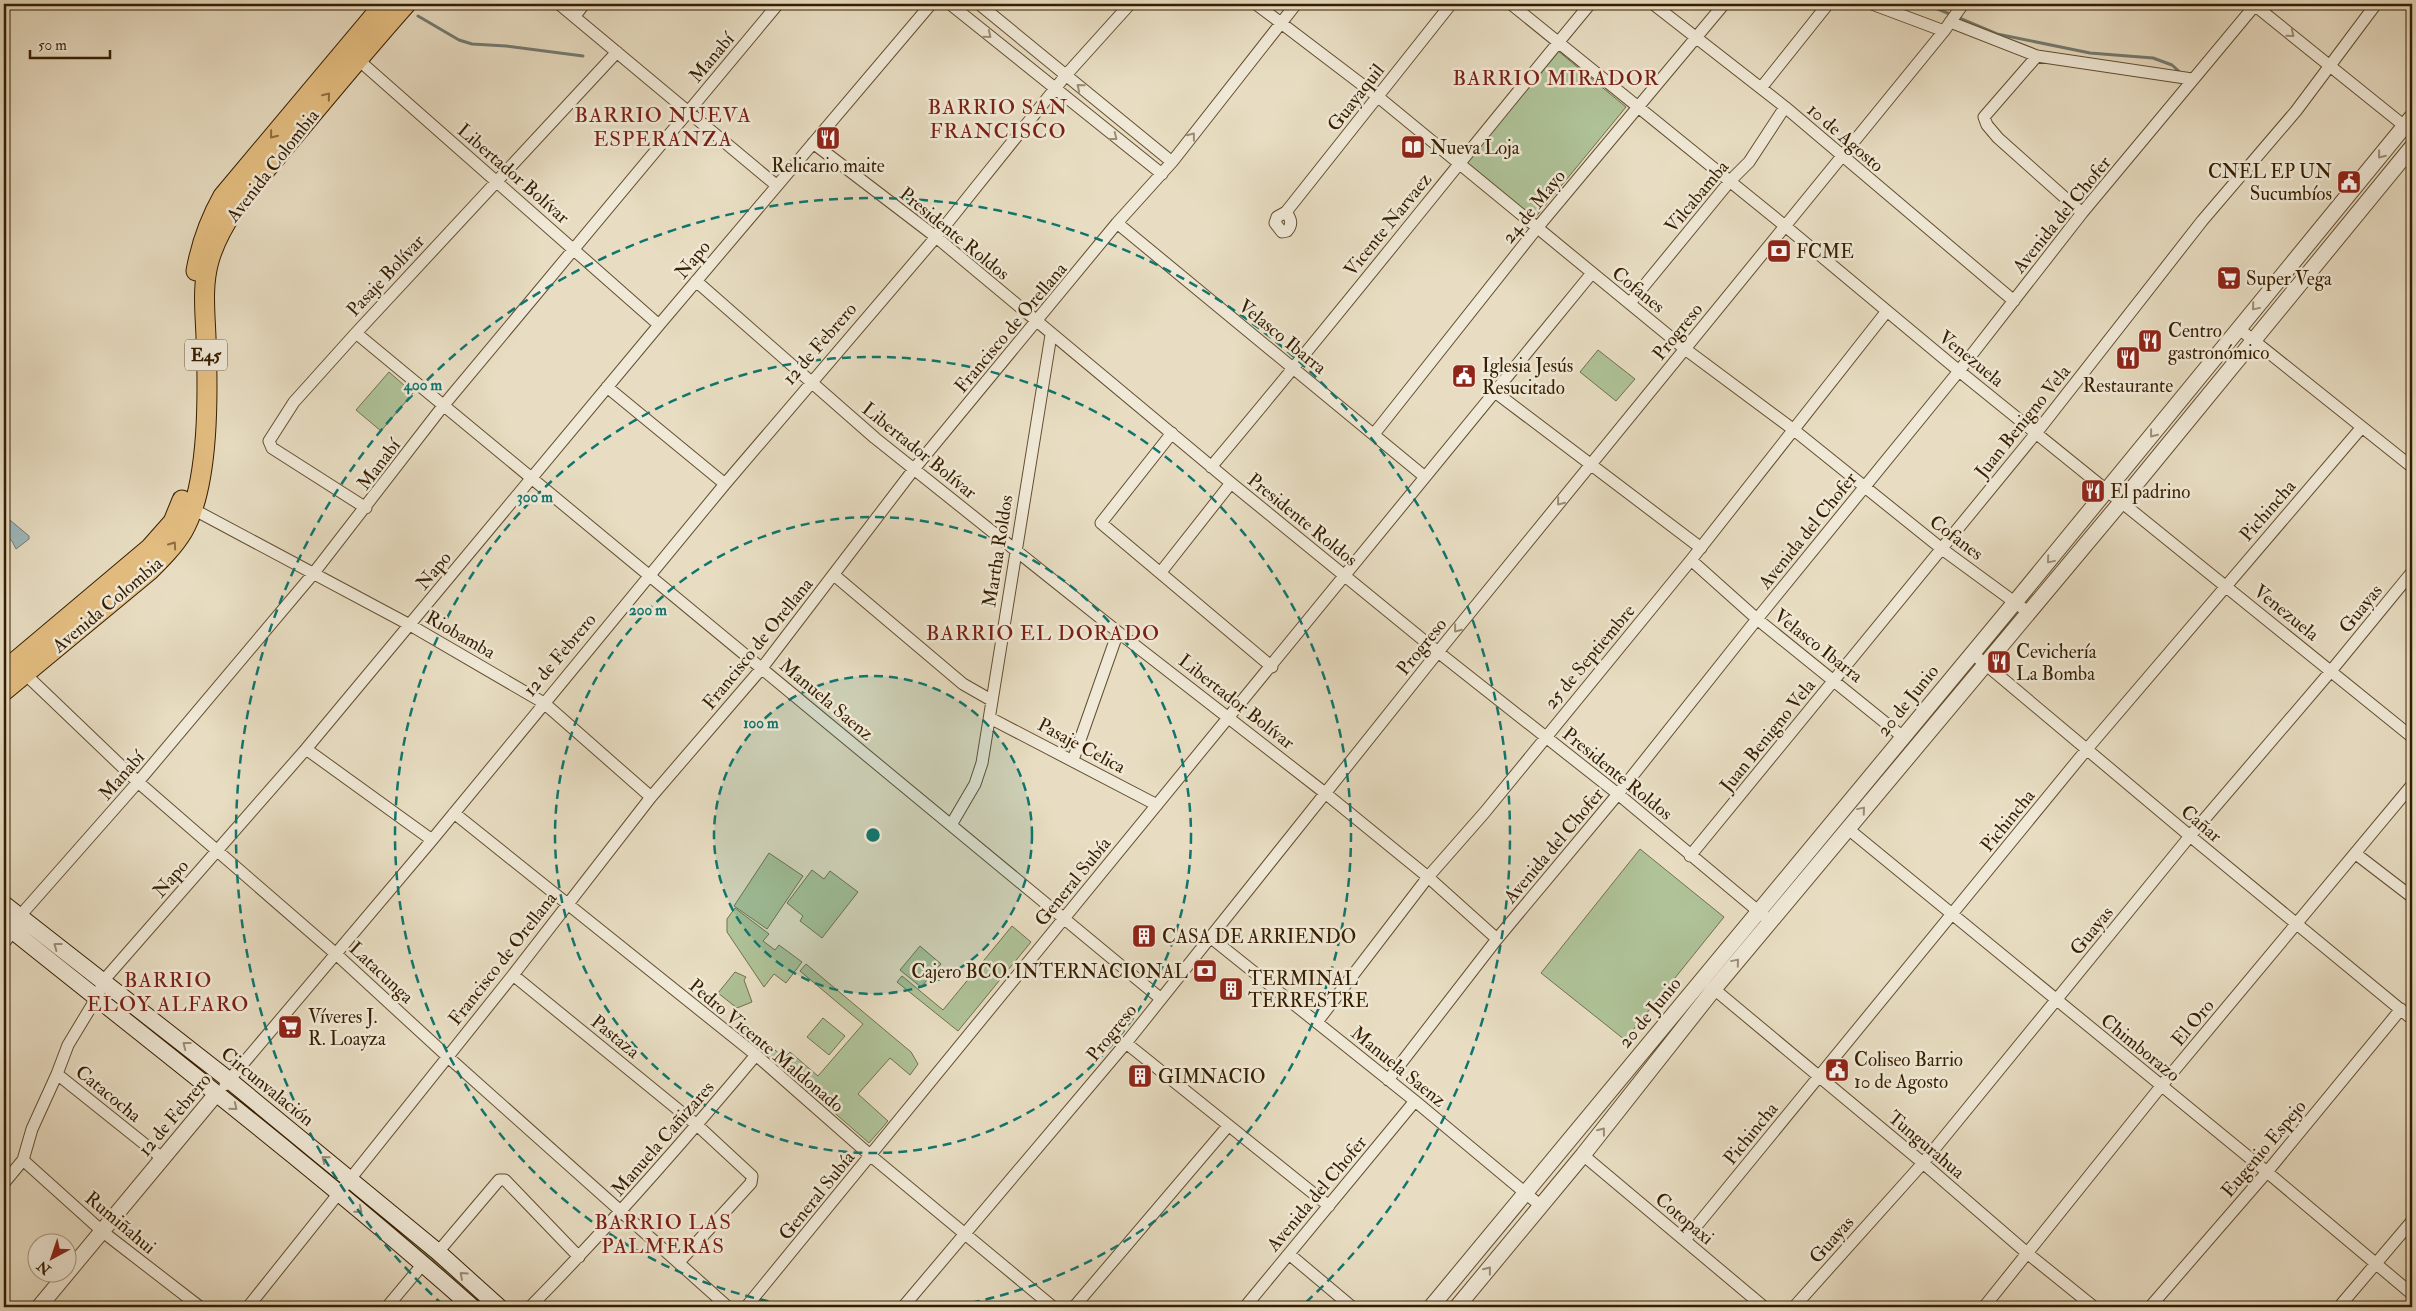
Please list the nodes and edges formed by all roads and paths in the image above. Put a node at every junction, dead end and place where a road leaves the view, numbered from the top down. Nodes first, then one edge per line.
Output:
1 (384, 4) edge
2 (406, 4) edge
3 (559, 4) edge
4 (584, 4) edge
5 (778, 4) edge
6 (931, 4) edge
7 (950, 4) edge
8 (979, 4) edge
9 (1130, 4) edge
10 (1256, 4) edge
11 (1296, 4) edge
12 (1450, 4) edge
13 (1511, 4) edge
14 (1590, 4) edge
15 (1653, 4) edge
16 (1724, 4) edge
17 (1828, 4) edge
18 (1872, 4) edge
19 (1963, 4) edge
20 (2255, 4) edge
21 (2376, 4) edge
22 (575, 16) junction
23 (1280, 23) junction
24 (1947, 27) junction
25 (1696, 38) junction
26 (1558, 42) junction
27 (617, 52) junction
28 (351, 54) junction
29 (2037, 56) junction
30 (2330, 65) junction
31 (1066, 76) junction
32 (2192, 79) junction
33 (1761, 88) junction
34 (1055, 90) junction
35 (1377, 96) junction
36 (1784, 107) junction
37 (1638, 108) junction
38 (688, 113) junction
39 (2410, 125) edge
40 (813, 143) junction
41 (2412, 147) edge
42 (1841, 157) junction
43 (1172, 162) junction
44 (1458, 163) junction
45 (1162, 174) junction
46 (497, 180) junction
47 (1730, 181) junction
48 (776, 186) junction
49 (1286, 212) dead end
50 (2082, 213) junction
51 (1118, 223) junction
52 (1784, 226) junction
53 (1537, 228) junction
54 (936, 237) junction
55 (574, 249) junction
56 (1592, 273) junction
57 (696, 281) junction
58 (2014, 301) junction
59 (1630, 304) junction
60 (1887, 311) junction
61 (1037, 322) junction
62 (658, 325) junction
63 (2238, 328) junction
64 (356, 332) junction
65 (1051, 335) junction
66 (2252, 340) junction
67 (1685, 349) junction
68 (1295, 368) junction
69 (1959, 371) junction
70 (812, 382) junction
71 (607, 387) junction
72 (1495, 392) junction
73 (443, 406) junction
74 (2362, 427) junction
75 (1794, 430) junction
76 (2037, 432) junction
77 (1172, 433) junction
78 (1374, 434) junction
79 (1590, 464) junction
80 (1211, 467) junction
81 (2412, 467) edge
82 (914, 470) junction
83 (1425, 477) junction
84 (532, 478) junction
85 (1231, 483) junction
86 (725, 484) junction
87 (1865, 487) junction
88 (2108, 490) junction
89 (2122, 501) junction
90 (186, 505) junction
91 (366, 508) junction
92 (1015, 548) junction
93 (1701, 548) junction
94 (1942, 549) junction
95 (1691, 560) junction
96 (1161, 572) junction
97 (2412, 572) edge
98 (313, 574) junction
99 (834, 574) junction
100 (650, 576) junction
101 (1346, 576) junction
102 (2226, 585) junction
103 (2016, 602) junction
104 (2028, 612) junction
105 (1757, 619) junction
106 (410, 625) junction
107 (1118, 632) junction
108 (1438, 652) junction
109 (1972, 653) junction
110 (1984, 663) junction
111 (1272, 667) junction
112 (762, 668) junction
113 (14, 669) edge
114 (2331, 671) junction
115 (1835, 680) junction
116 (4, 691) edge
117 (991, 700) junction
118 (544, 703) junction
119 (990, 718) junction
120 (1230, 718) junction
121 (1546, 737) junction
122 (1903, 737) junction
123 (2412, 737) edge
124 (306, 749) junction
125 (2088, 749) junction
126 (1073, 760) junction
127 (138, 782) junction
128 (2412, 785) edge
129 (1325, 793) junction
130 (1618, 794) junction
131 (651, 797) junction
132 (1157, 805) junction
133 (454, 813) junction
134 (952, 825) junction
135 (1847, 828) junction
136 (2190, 836) junction
137 (432, 840) junction
138 (217, 850) junction
139 (2356, 854) junction
140 (1690, 856) junction
141 (1428, 877) junction
142 (2412, 897) edge
143 (4, 904) edge
144 (567, 904) junction
145 (1952, 914) junction
146 (1765, 916) junction
147 (1065, 917) junction
148 (2297, 923) junction
149 (10, 929) edge
150 (1210, 937) junction
151 (1497, 940) junction
152 (336, 954) junction
153 (513, 975) junction
154 (104, 980) junction
155 (1714, 988) junction
156 (97, 997) junction
157 (1160, 998) junction
158 (2056, 1001) junction
159 (2400, 1009) junction
160 (2412, 1019) edge
161 (1317, 1022) junction
162 (1126, 1043) junction
163 (756, 1055) junction
164 (448, 1057) junction
165 (57, 1074) junction
166 (1820, 1076) junction
167 (229, 1080) junction
168 (1388, 1080) junction
169 (2162, 1085) junction
170 (217, 1093) junction
171 (1415, 1101) junction
172 (698, 1125) junction
173 (1228, 1126) junction
174 (1584, 1155) junction
175 (871, 1156) junction
176 (162, 1158) junction
177 (24, 1160) junction
178 (1924, 1163) junction
179 (2267, 1172) junction
180 (349, 1179) junction
181 (4, 1183) edge
182 (339, 1193) junction
183 (1525, 1193) junction
184 (1329, 1206) junction
185 (1540, 1206) junction
186 (622, 1210) junction
187 (2412, 1220) edge
188 (103, 1232) junction
189 (964, 1234) junction
190 (1685, 1240) junction
191 (438, 1252) junction
192 (2027, 1253) junction
193 (1289, 1254) junction
194 (579, 1257) junction
195 (679, 1262) junction
196 (2376, 1263) junction
197 (424, 1264) junction
198 (2412, 1294) edge
199 (39, 1307) edge
200 (200, 1307) edge
201 (248, 1307) edge
202 (387, 1307) edge
203 (472, 1307) edge
204 (499, 1307) edge
205 (530, 1307) edge
206 (728, 1307) edge
207 (746, 1307) edge
208 (904, 1307) edge
209 (1054, 1307) edge
210 (1074, 1307) edge
211 (1245, 1307) edge
212 (1352, 1307) edge
213 (1431, 1307) edge
214 (1457, 1307) edge
215 (1764, 1307) edge
216 (1794, 1307) edge
217 (1984, 1307) edge
218 (2094, 1307) edge
219 (2150, 1307) edge
220 (2339, 1307) edge

1 - 28 main road, Avenida Colombia / E45
2 - 28 main road, Avenida Colombia / E45
3 - 22 street
4 - 22 street
5 - 38 street, Manabí
6 - 40 street, Napo
7 -> 34 street
8 - 31 street
9 - 31 street, 12 de Febrero
10 - 23 street, Cofanes
11 - 23 street, Francisco de Orellana
12 - 35 street, Guayaquil
13 - 26 street, Venezuela
14 - 26 street, Vicente Narvaez
15 - 25 street, 10 de Agosto
16 - 25 street, 24 de Mayo
17 - 33 street
18 - 24 street
19 - 24 street, Progreso
20 -> 30 street
20 - 32 street, Avenida del Chofer
21 - 30 street, Juan Benigno Vela
22 - 27 street
23 - 35 street, Cofanes
43 -> 23 street, Francisco de Orellana
24 - 29 street
24 - 42 street, Progreso
25 - 33 street, 10 de Agosto
25 - 37 street, 24 de Mayo
26 - 37 street, Venezuela
26 - 44 street, Vicente Narvaez
27 - 38 street
27 - 46 street, Pasaje Bolívar
28 - 46 street, Libertador Bolívar
28 - 90 main road, Avenida Colombia / E45
29 - 32 street
29 - 50 street
30 - 39 street
30 - 76 street, Juan Benigno Vela
31 - 34 street, 12 de Febrero
43 -> 31 street
32 - 50 street, Avenida del Chofer
33 - 36 street, 10 de Agosto
34 -> 45 street
34 - 54 street, 12 de Febrero
35 - 44 street, Cofanes
35 - 49 street, Guayaquil
36 - 42 street, 10 de Agosto
36 - 47 street, Vilcabamba
37 - 47 street, Venezuela
37 - 53 street, 24 de Mayo
38 - 48 street
38 - 55 street, Manabí
39 -> 63 street, 20 de Junio
40 - 48 street, Napo
40 - 54 street, Presidente Roldos
41 - 66 street, 20 de Junio
42 - 52 street, Progreso
42 - 58 street, 10 de Agosto
43 - 45 street, Francisco de Orellana
44 - 53 street, Cofanes
44 - 68 street, Vicente Narvaez
45 - 51 street, Francisco de Orellana
46 - 55 street, Libertador Bolívar
46 - 64 street, Pasaje Bolívar
47 - 52 street, Venezuela
47 - 59 street, Vilcabamba
48 - 57 street, Napo
50 - 58 street, Avenida del Chofer
51 - 61 street, Francisco de Orellana
51 - 68 street, Velasco Ibarra
52 - 60 street, Venezuela
52 - 67 street, Progreso
53 - 56 street, Cofanes
53 - 78 street, 24 de Mayo
54 - 61 street, Presidente Roldos
54 - 70 street, 12 de Febrero
55 - 62 street, Libertador Bolívar
55 - 73 street, Manabí
56 - 59 street, Cofanes
56 - 72 street, General Subía
57 - 62 street, Napo
57 - 70 street, Libertador Bolívar
58 - 69 street, Avenida del Chofer
59 - 67 street, Cofanes
60 - 69 street, Venezuela
60 - 75 street, 25 de Septiembre
61 - 65 street, Presidente Roldos
61 - 82 street, Francisco de Orellana
62 - 71 street, Napo
63 - 66 street
63 -> 88 street, 20 de Junio
64 - 73 street, Manuela Saenz
64 - 91 street, Pasaje Bolívar
65 - 77 street, Presidente Roldos
65 - 92 street, Martha Roldos
66 - 74 street
66 - 89 street, 20 de Junio
67 - 75 street, Cofanes
67 - 79 street, Progreso
68 - 78 street, Velasco Ibarra
68 - 80 street, Vicente Narvaez
69 - 76 street, Venezuela
69 - 87 street, Avenida del Chofer
70 - 82 street, Libertador Bolívar
70 - 86 street, 12 de Febrero
71 - 84 street, Napo
71 - 86 street
72 - 79 street
72 - 83 street, General Subía
73 - 84 street, Manuela Saenz
73 - 91 street, Manabí
74 - 81 street
74 - 102 street, Pichincha
75 - 87 street, Cofanes
75 - 93 street, 25 de Septiembre
76 - 88 street, Venezuela
76 - 94 street, Juan Benigno Vela
77 - 80 street, Presidente Roldos
77 - 96 street
78 - 83 street, Velasco Ibarra
79 - 93 street
79 -> 108 street, Progreso
80 - 85 street, Presidente Roldos
82 - 92 street, Libertador Bolívar
82 - 99 street, Francisco de Orellana
83 - 101 street, General Subía
84 - 100 street, Manuela Saenz
84 - 106 street, Napo
85 - 96 street
85 - 101 street, Presidente Roldos
86 - 100 street, 12 de Febrero
87 - 94 street, Cofanes
87 - 105 street, Avenida del Chofer
88 - 89 street, Venezuela
88 -> 103 street, 20 de Junio
89 - 102 street, Venezuela
89 - 104 street, 20 de Junio
90 - 98 street, Riobamba
90 - 113 main road, Avenida Colombia / E45
91 - 98 street, Manabí
92 - 107 street, Libertador Bolívar
92 - 117 street, Martha Roldos
93 - 95 street, 25 de Septiembre
94 - 103 street, Cofanes
94 - 115 street, Juan Benigno Vela
95 - 105 street, Velasco Ibarra
95 - 121 street, 25 de Septiembre
96 - 111 street
97 - 114 street, Guayas
98 - 106 street, Riobamba
98 - 127 street, Manabí
99 - 112 street, Francisco de Orellana
99 - 117 street
100 - 112 street, Manuela Saenz
100 - 118 street, 12 de Febrero
101 - 108 street, Presidente Roldos
101 - 111 street, General Subía
102 - 114 street, Venezuela
102 - 125 street, Pichincha
103 - 104 street, Cofanes
103 - 109 street, 20 de Junio
104 - 110 street, 20 de Junio
105 - 115 street, Velasco Ibarra
105 - 130 street, Avenida del Chofer
106 - 118 street, Riobamba
106 - 124 street, Napo
107 - 120 street, Libertador Bolívar
107 - 126 street
108 - 121 street, Presidente Roldos
108 - 129 street, Progreso
109 - 110 street, Cañar
109 - 122 street, 20 de Junio
110 - 125 street, Cañar
135 -> 110 street, 20 de Junio
111 - 120 street, General Subía
112 - 131 street, Francisco de Orellana
112 - 134 street, Manuela Saenz
113 - 116 main road, Avenida Colombia / E45
113 - 127 street, Latacunga
114 - 123 street, Venezuela
114 - 136 street, Guayas
115 - 122 street, Velasco Ibarra
115 - 140 street, Juan Benigno Vela
117 - 119 street, Martha Roldos
118 - 131 street, Riobamba
118 - 133 street, 12 de Febrero
119 - 126 street, Pasaje Celica
119 - 134 street, Martha Roldos
120 - 129 street, Libertador Bolívar
120 - 132 street, General Subía
121 - 130 street, Presidente Roldos
121 - 141 street, 25 de Septiembre
122 - 146 street, 20 de Junio
124 - 137 street
124 - 138 street, Napo
125 - 136 street, Cañar
125 - 145 street, Pichincha
126 - 132 street, Pasaje Celica
127 - 138 street, Latacunga
127 - 149 street, Manabí
128 - 139 street, El Oro
129 - 141 street, Libertador Bolívar
129 - 150 street, Progreso
130 - 140 street, Presidente Roldos
130 - 151 street, Avenida del Chofer
131 - 144 street, Francisco de Orellana
132 - 147 street, General Subía
133 - 137 street, 12 de Febrero
133 - 144 street, Pedro Vicente Maldonado
134 - 147 street, Manuela Saenz
135 - 145 street, Chimborazo
135 - 146 street, 20 de Junio
136 - 148 street, Cañar
136 - 158 street, Guayas
137 - 152 street, 12 de Febrero
138 - 152 street, Latacunga
138 - 154 street, Napo
139 - 142 street
139 - 148 street, El Oro
140 - 146 street, Presidente Roldos
141 - 151 street, Libertador Bolívar
141 - 161 street, 25 de Septiembre
143 - 149 main road, Circunvalación
144 - 153 street, Francisco de Orellana
144 - 163 street, Pedro Vicente Maldonado
145 - 158 street, Chimborazo
145 - 166 street, Pichincha
155 -> 146 street, 20 de Junio
146 - 183 street, 20 de Junio
147 - 157 street, Manuela Saenz
147 - 175 street, General Subía
148 - 159 street, Cañar
148 - 169 street, El Oro
154 -> 149 main road, Circunvalación
149 - 156 main road, Circunvalación
150 - 157 street, Progreso
150 - 161 street, Manuela Saenz
151 - 168 street, Avenida del Chofer
152 - 164 street, Latacunga
152 - 167 street, 12 de Febrero
153 - 164 street, Francisco de Orellana
153 - 172 street, Pastaza
154 - 156 street, Napo
167 -> 154 main road, Circunvalación
155 - 166 street, Tungurahua
174 -> 155 street, 20 de Junio
156 - 165 street, Napo
156 - 170 main road, Circunvalación
157 - 162 street, Progreso
158 - 169 street, Chimborazo
158 - 178 street, Guayas
159 - 160 street, Cañar
159 - 179 street, Eugenio Espejo
161 - 168 street, Manuela Saenz
162 - 173 street
162 - 189 street, Progreso
163 - 172 street, Manuela Cañizares
163 - 175 street, Pedro Vicente Maldonado
164 - 180 street, Francisco de Orellana
164 - 186 street, Latacunga
165 - 176 street, Catacocha
165 - 177 street, Napo
166 - 178 street, Tungurahua
166 - 190 street, Pichincha
167 - 170 street, 12 de Febrero
180 -> 167 main road, Circunvalación
168 - 171 street, Manuela Saenz
169 - 179 street, Chimborazo
169 - 192 street, El Oro
170 - 176 street, 12 de Febrero
170 -> 182 main road, Circunvalación
171 - 183 street, Manuela Saenz
171 - 184 street, Avenida del Chofer
172 - 186 street, Manuela Cañizares
172 - 195 street, Pastaza
173 - 184 street
173 - 210 street
174 - 185 street, 20 de Junio
174 - 190 street, Cotopaxi
175 - 189 street, Pedro Vicente Maldonado
175 - 207 street, General Subía
176 - 188 street, 12 de Febrero
177 - 181 street, Napo
177 - 188 street, Rumiñahui
178 - 192 street, Tungurahua
178 - 216 street, Guayas
179 - 196 street, Chimborazo
179 - 219 street, Eugenio Espejo
180 - 182 street, Francisco de Orellana
180 - 191 main road, Circunvalación
182 -> 197 main road, Circunvalación
182 - 201 street, Francisco de Orellana
183 - 185 street, Manuela Saenz
183 - 213 street, 20 de Junio
184 - 193 street, Avenida del Chofer
214 -> 185 street, 20 de Junio
186 - 194 street, Manuela Cañizares
186 - 195 street, Latacunga
187 - 196 street
188 - 199 street, 12 de Febrero
188 - 200 street, Rumiñahui
189 - 208 street, Progreso
189 - 209 street, Pedro Vicente Maldonado
190 - 215 street, Cotopaxi
191 - 194 street
204 -> 191 main road, Circunvalación
192 - 217 street, El Oro
192 - 218 street, Tungurahua
193 - 211 street, Avenida del Chofer
193 - 212 street
194 - 205 street, Manuela Cañizares
195 - 206 street, Latacunga
196 - 198 street, Chimborazo
196 - 220 street
197 - 202 street
197 - 203 main road, Circunvalación

